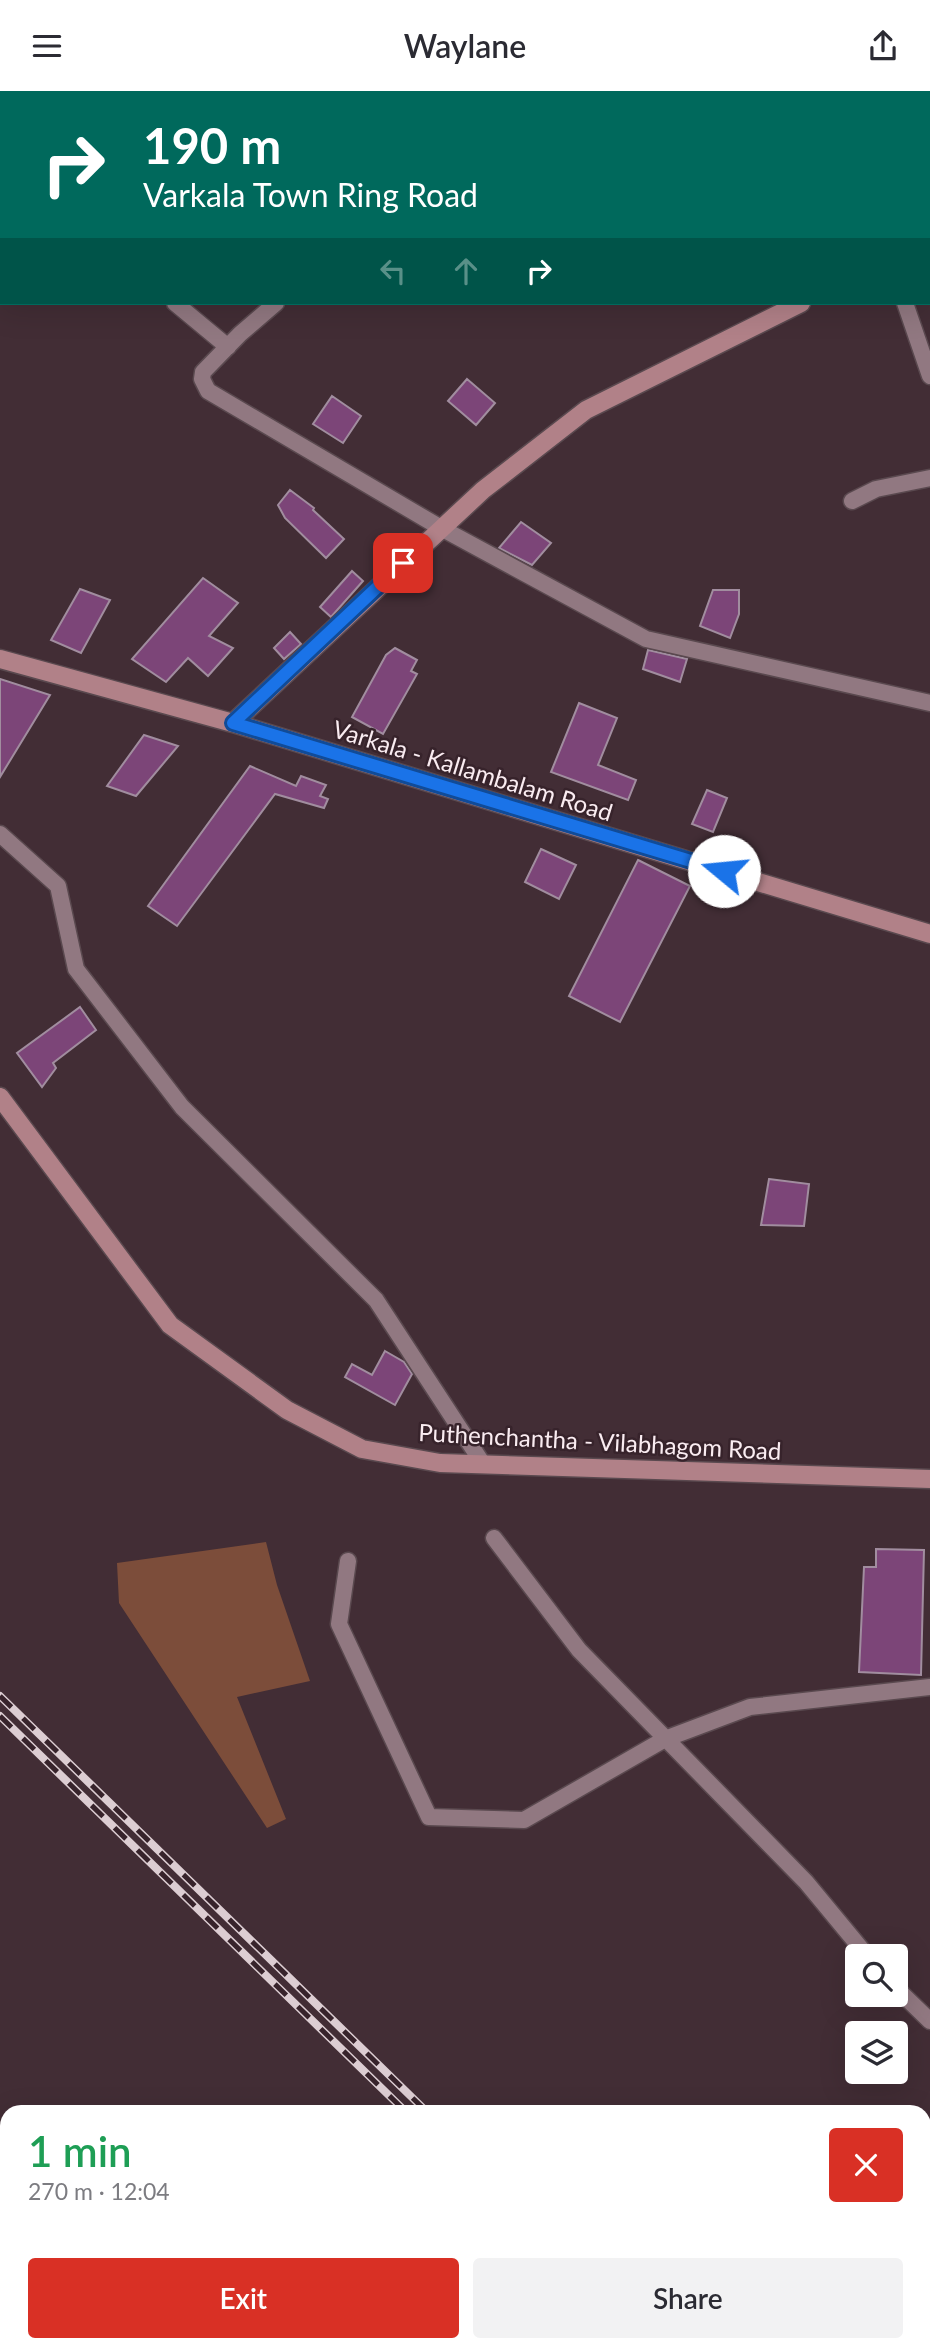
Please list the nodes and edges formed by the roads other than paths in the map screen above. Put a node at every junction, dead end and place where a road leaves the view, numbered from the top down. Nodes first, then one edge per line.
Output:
1 (177, 305) edge
2 (273, 305) edge
3 (797, 305) edge
4 (906, 305) edge
5 (228, 347) junction
6 (930, 376) edge
7 (930, 478) edge
8 (852, 501) dead end
9 (441, 528) junction
10 (0, 659) edge
11 (930, 703) edge
12 (233, 723) junction
13 (0, 834) edge
14 (930, 934) edge
15 (0, 1097) edge
16 (483, 1464) junction
17 (930, 1479) edge
18 (494, 1538) dead end
19 (348, 1560) dead end
20 (930, 1687) edge
21 (665, 1739) junction
22 (857, 1944) edge
23 (908, 2000) edge
24 (930, 2021) edge

1 - 5 street
2 - 5 street
3 - 9 main road
4 - 6 street
5 - 9 street
7 - 8 street
9 - 11 street
9 - 12 main road
10 - 12 main road, Varkala - Kallambalam Road
12 - 14 main road, Varkala - Kallambalam Road
13 - 16 street
15 - 16 main road, Puthenchantha - Vilabhagom Road
16 - 17 main road, Puthenchantha - Vilabhagom Road
18 - 21 street
19 - 21 street
20 - 21 street
21 - 22 street
23 - 24 street

